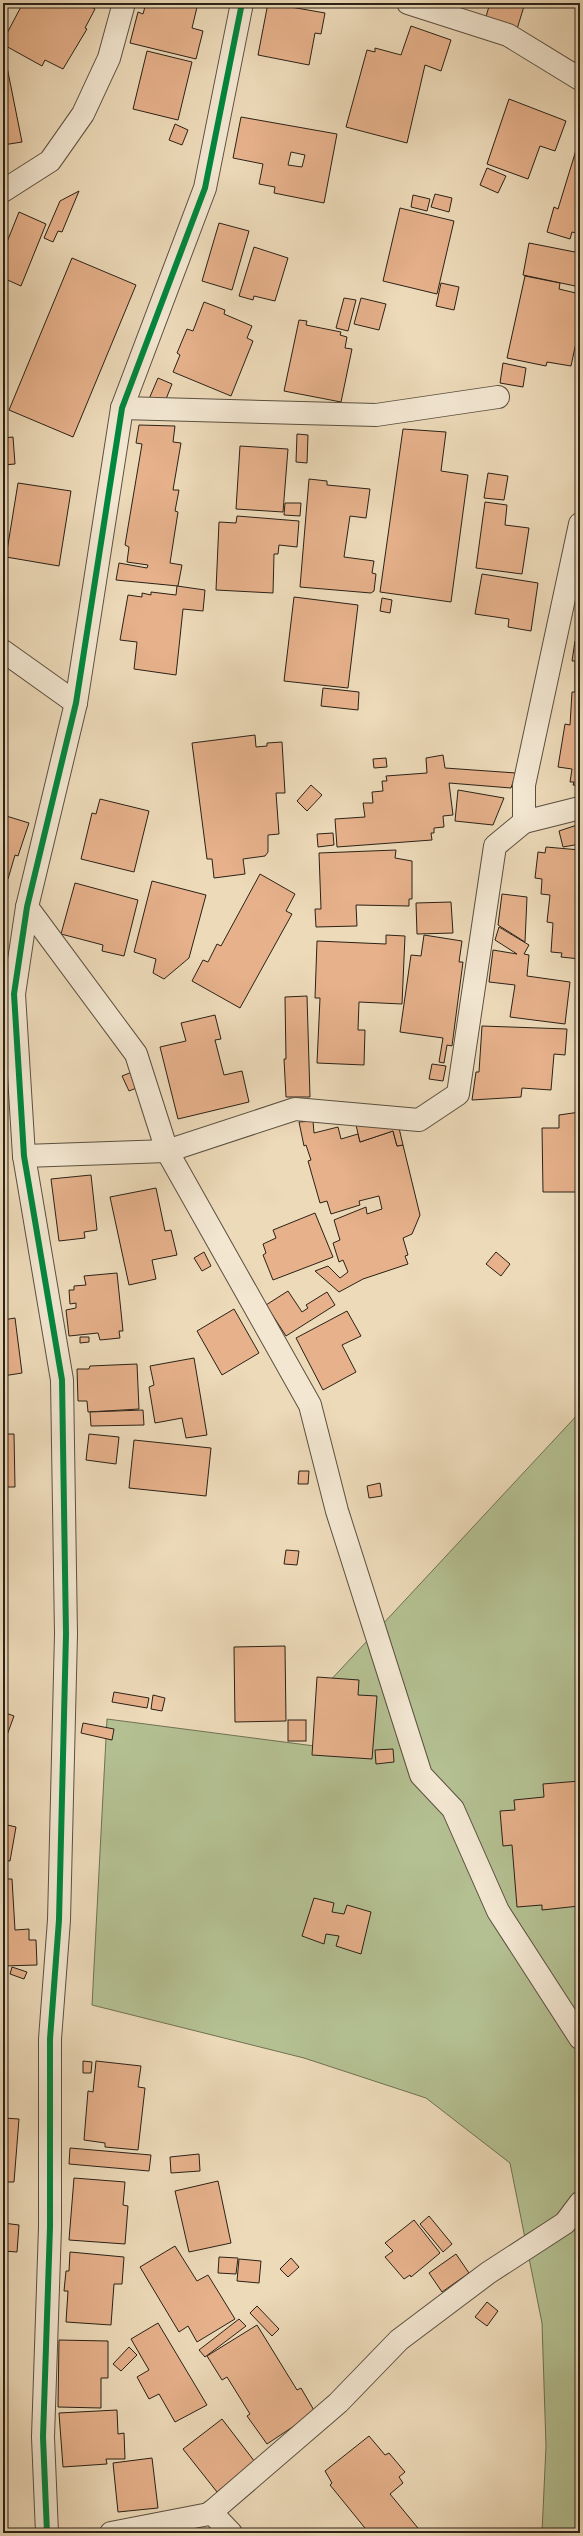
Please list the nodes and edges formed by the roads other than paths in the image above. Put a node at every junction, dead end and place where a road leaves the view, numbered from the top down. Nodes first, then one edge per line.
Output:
1 (124, 3) edge
2 (242, 3) edge
3 (408, 3) edge
4 (580, 79) edge
5 (3, 191) edge
6 (498, 397) dead end
7 (122, 408) junction
8 (580, 524) edge
9 (3, 651) edge
10 (76, 703) junction
11 (580, 808) edge
12 (524, 822) junction
13 (26, 907) junction
14 (167, 1151) junction
15 (24, 1156) junction
16 (580, 2038) edge
17 (580, 2203) edge
18 (211, 2512) junction
19 (47, 2533) edge
20 (111, 2533) edge
21 (231, 2533) edge

1 - 5 street
2 - 7 street
3 - 4 street
6 - 7 street
7 - 10 street
8 - 12 street
9 - 10 street
10 - 13 street
11 - 12 street
12 - 14 street
13 - 14 street
13 - 15 street
14 - 15 street
14 - 16 street
15 - 19 street
17 - 18 street
18 - 20 street
18 - 21 street

